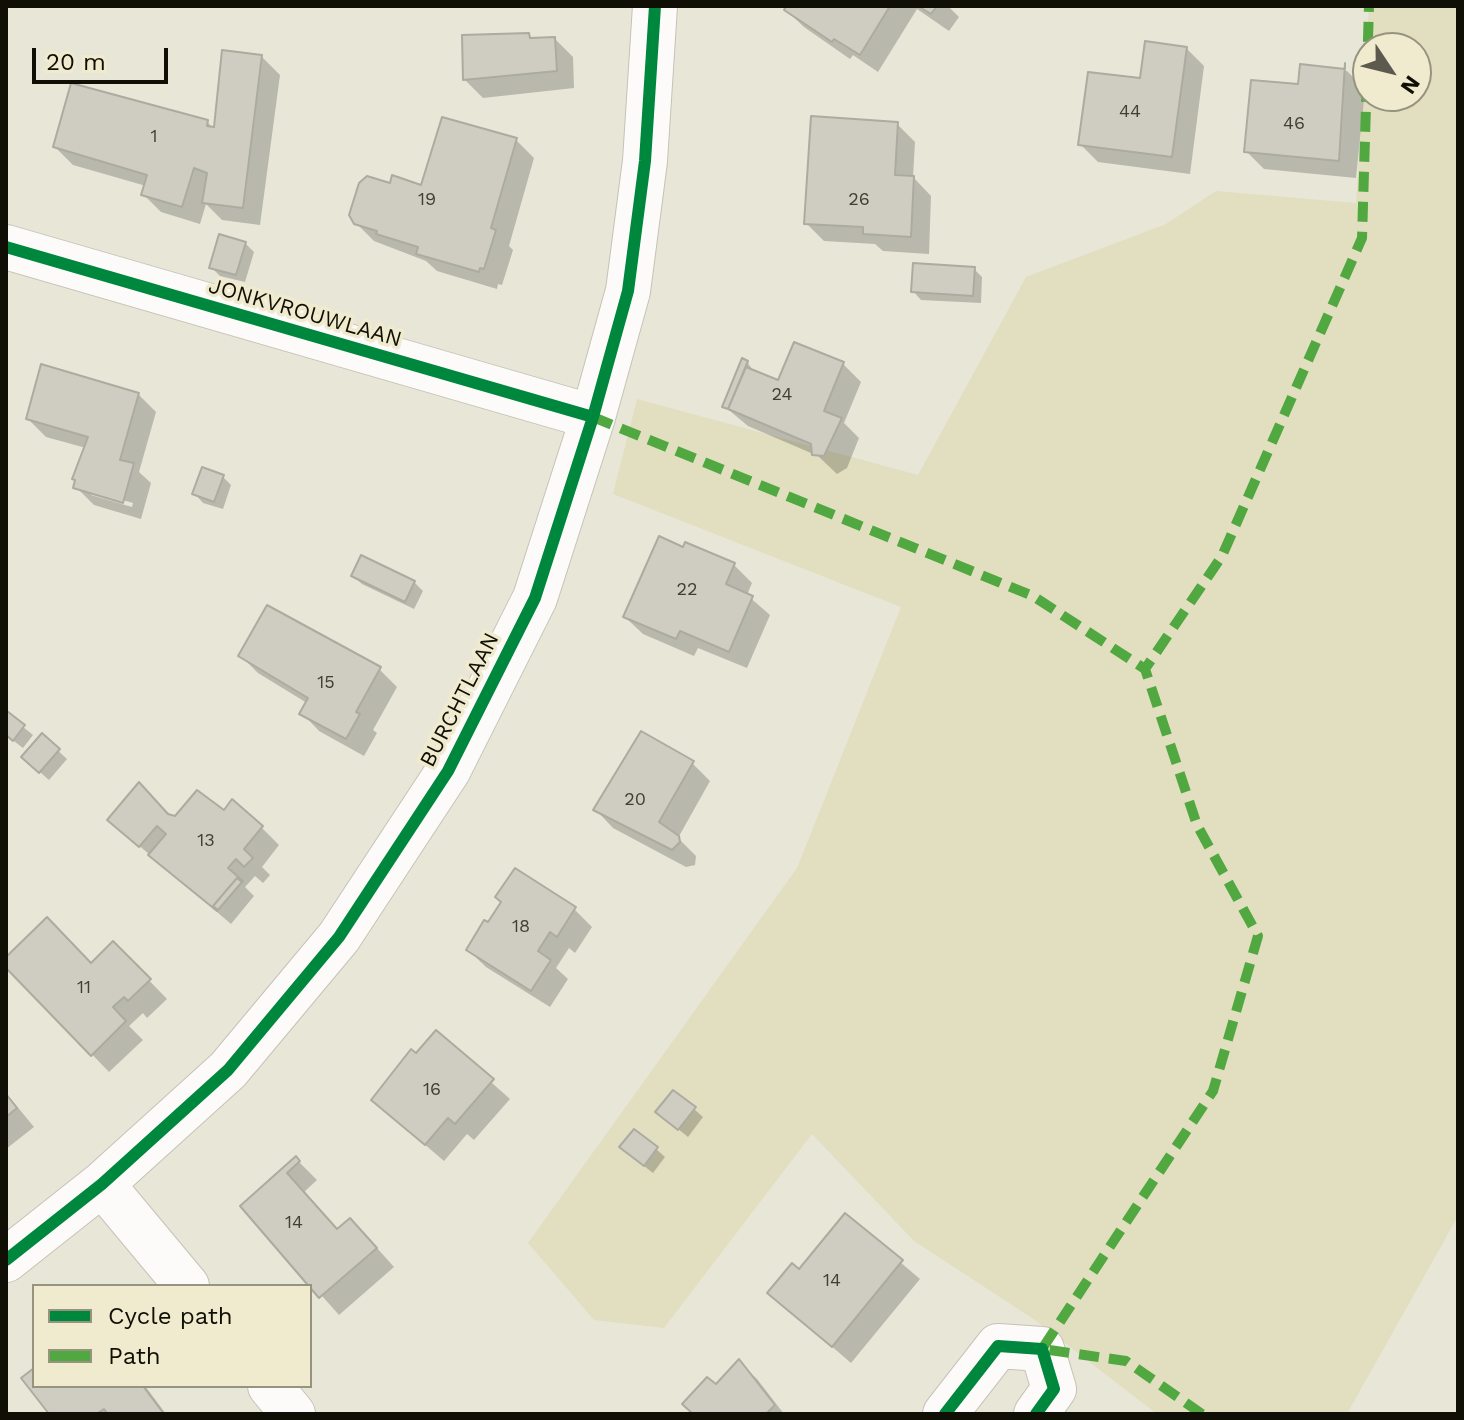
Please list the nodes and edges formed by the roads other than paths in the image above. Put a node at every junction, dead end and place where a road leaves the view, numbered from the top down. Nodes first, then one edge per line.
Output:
1 (655, 6) edge
2 (6, 247) edge
3 (593, 417) junction
4 (102, 1184) junction
5 (6, 1260) edge
6 (185, 1284) edge
7 (272, 1388) edge
8 (293, 1414) edge
9 (945, 1414) edge
10 (1036, 1414) edge

1 - 3 street, BURCHTLAAN
2 - 3 street, JONKVROUWLAAN
3 - 4 street, BURCHTLAAN
4 - 5 street, BURCHTLAAN
4 - 6 street
7 - 8 street
9 - 10 street

